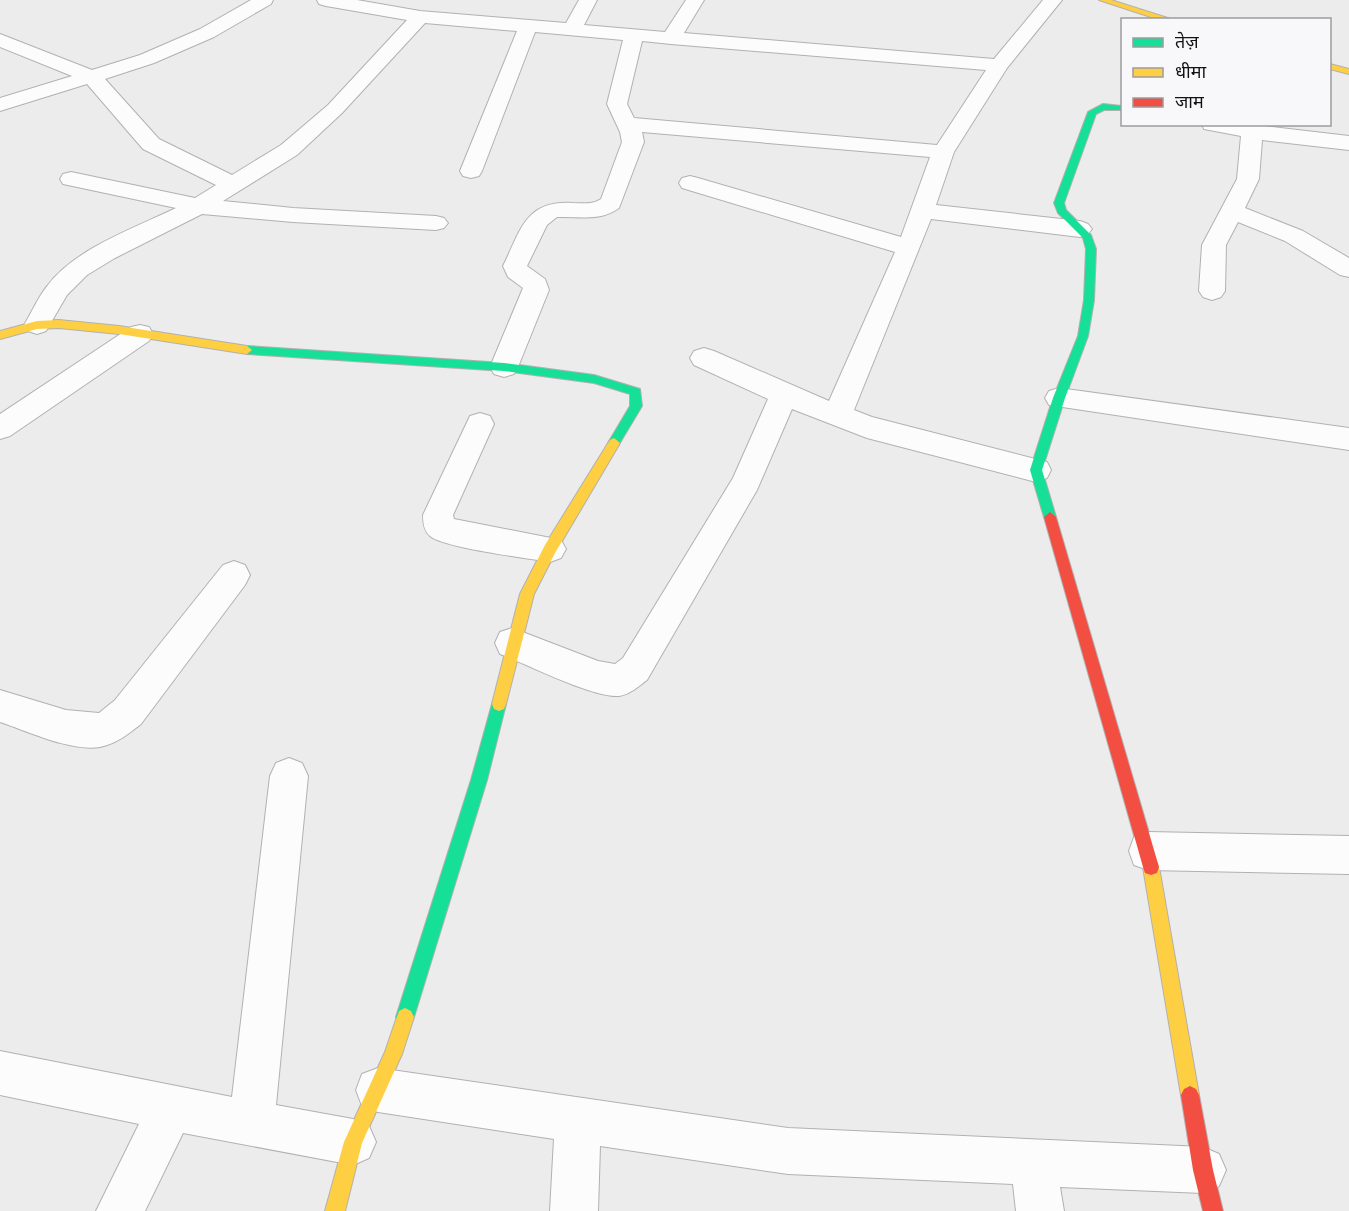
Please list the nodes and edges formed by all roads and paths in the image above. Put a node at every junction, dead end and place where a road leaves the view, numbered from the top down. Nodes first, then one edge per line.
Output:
1 (264, 0) edge
2 (326, 0) edge
3 (588, 0) edge
4 (695, 0) edge
5 (1053, 0) edge
6 (1103, 0) edge
7 (420, 17) junction
8 (1163, 18) edge
9 (528, 26) junction
10 (572, 30) junction
11 (634, 35) junction
12 (671, 38) junction
13 (0, 40) edge
14 (999, 65) junction
15 (1331, 67) edge
16 (1349, 72) edge
17 (92, 78) junction
18 (0, 105) edge
19 (1121, 108) edge
20 (626, 124) junction
21 (1222, 126) edge
22 (1252, 132) junction
23 (1349, 143) edge
24 (943, 152) junction
25 (471, 171) dead end
26 (71, 179) dead end
27 (690, 183) dead end
28 (234, 185) junction
29 (199, 206) junction
30 (922, 212) junction
31 (1232, 212) junction
32 (436, 223) dead end
33 (1080, 229) junction
34 (909, 248) junction
35 (1349, 269) edge
36 (1212, 291) dead end
37 (37, 325) junction
38 (140, 334) junction
39 (0, 335) edge
40 (704, 358) dead end
41 (504, 367) junction
42 (784, 395) junction
43 (1059, 398) junction
44 (837, 416) junction
45 (480, 424) dead end
46 (0, 428) edge
47 (1349, 439) edge
48 (1035, 470) junction
49 (550, 549) junction
50 (234, 575) dead end
51 (512, 643) junction
52 (0, 706) edge
53 (289, 776) dead end
54 (1148, 851) junction
55 (1349, 855) edge
56 (0, 1074) edge
57 (378, 1090) junction
58 (171, 1108) junction
59 (578, 1119) junction
60 (252, 1122) junction
61 (352, 1142) junction
62 (1034, 1162) junction
63 (1208, 1191) edge
64 (120, 1211) edge
65 (335, 1211) edge
66 (574, 1211) edge
67 (1040, 1211) edge

1 - 17 street
2 - 7 street
3 - 10 street
4 - 12 street
5 - 14 street
6 - 8 street
7 - 9 street
7 - 28 street
9 - 10 street
9 - 25 street
10 - 11 street
11 - 12 street
11 - 20 street
12 - 14 street
13 - 17 street
14 - 24 street
15 - 16 street
17 - 18 street
17 - 28 street
19 - 33 street
20 - 24 street
20 - 41 street
21 - 22 street
22 - 23 street
22 - 31 street
24 - 30 street
26 - 29 street
27 - 34 street
28 - 29 street
29 - 32 street
29 - 37 street
30 - 33 street
30 - 34 street
31 - 35 street
31 - 36 street
33 - 43 street
34 - 44 street
37 - 38 street
37 - 39 street
38 - 41 street
38 - 46 street
40 - 42 street
41 - 49 street
42 - 44 street
42 - 51 street
43 - 47 street
43 - 48 street
44 - 48 street
45 - 49 street
48 - 54 street
49 - 51 street
50 - 52 street
51 - 57 street
53 - 60 street
54 - 55 street
54 - 63 street
56 - 58 street
57 - 59 street
57 - 61 street
58 - 60 street
58 - 64 street
59 - 62 street
59 - 66 street
60 - 61 street
61 - 65 street
62 - 63 street
62 - 67 street

